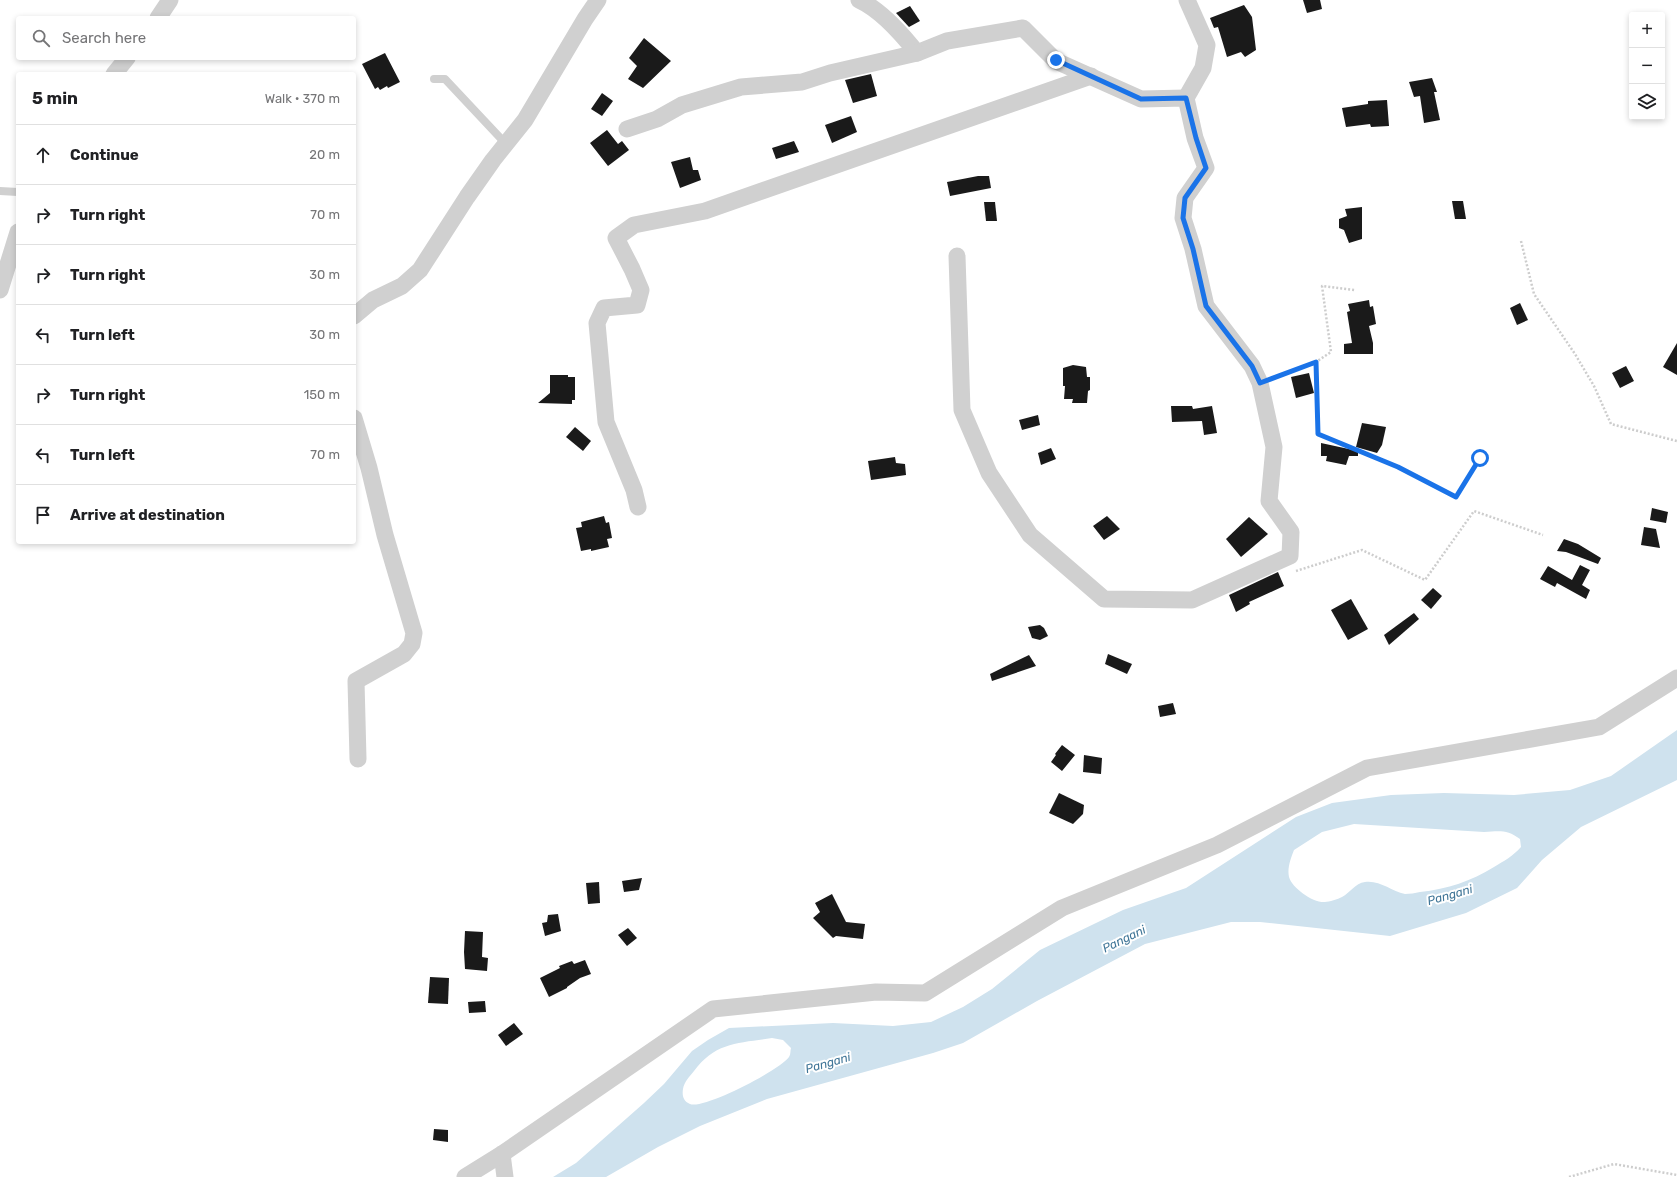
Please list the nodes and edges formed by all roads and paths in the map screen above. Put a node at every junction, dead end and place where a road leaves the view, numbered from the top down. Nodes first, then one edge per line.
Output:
1 (170, 0) edge
2 (598, 0) edge
3 (859, 0) edge
4 (1187, 0) edge
5 (159, 16) edge
6 (917, 53) junction
7 (125, 60) edge
8 (116, 72) edge
9 (1091, 76) junction
10 (434, 79) dead end
11 (1186, 98) junction
12 (627, 129) dead end
13 (506, 144) junction
14 (0, 191) edge
15 (16, 192) edge
16 (16, 238) edge
17 (1521, 241) dead end
18 (957, 256) dead end
19 (0, 290) edge
20 (1354, 290) dead end
21 (356, 314) edge
22 (1316, 362) junction
23 (1260, 383) junction
24 (356, 425) edge
25 (1677, 441) edge
26 (1480, 458) dead end
27 (638, 507) dead end
28 (1543, 535) dead end
29 (1290, 556) junction
30 (1677, 678) edge
31 (358, 759) dead end
32 (502, 1154) junction
33 (1677, 1175) edge
34 (464, 1177) edge
35 (505, 1177) edge
36 (1569, 1177) edge

1 - 5 street
2 - 13 street
3 - 6 street
4 - 11 street
6 - 9 street
6 - 12 street
7 - 8 street
9 - 11 street
9 - 27 street
10 - 13 lane
11 - 23 street
13 - 21 street
14 - 15 lane
16 - 19 street
17 - 25 path
18 - 29 street
20 - 22 path
22 - 23 path
22 - 26 path
23 - 29 street
24 - 31 street
28 - 29 path
30 - 32 street
32 - 34 street
32 - 35 street
33 - 36 path

